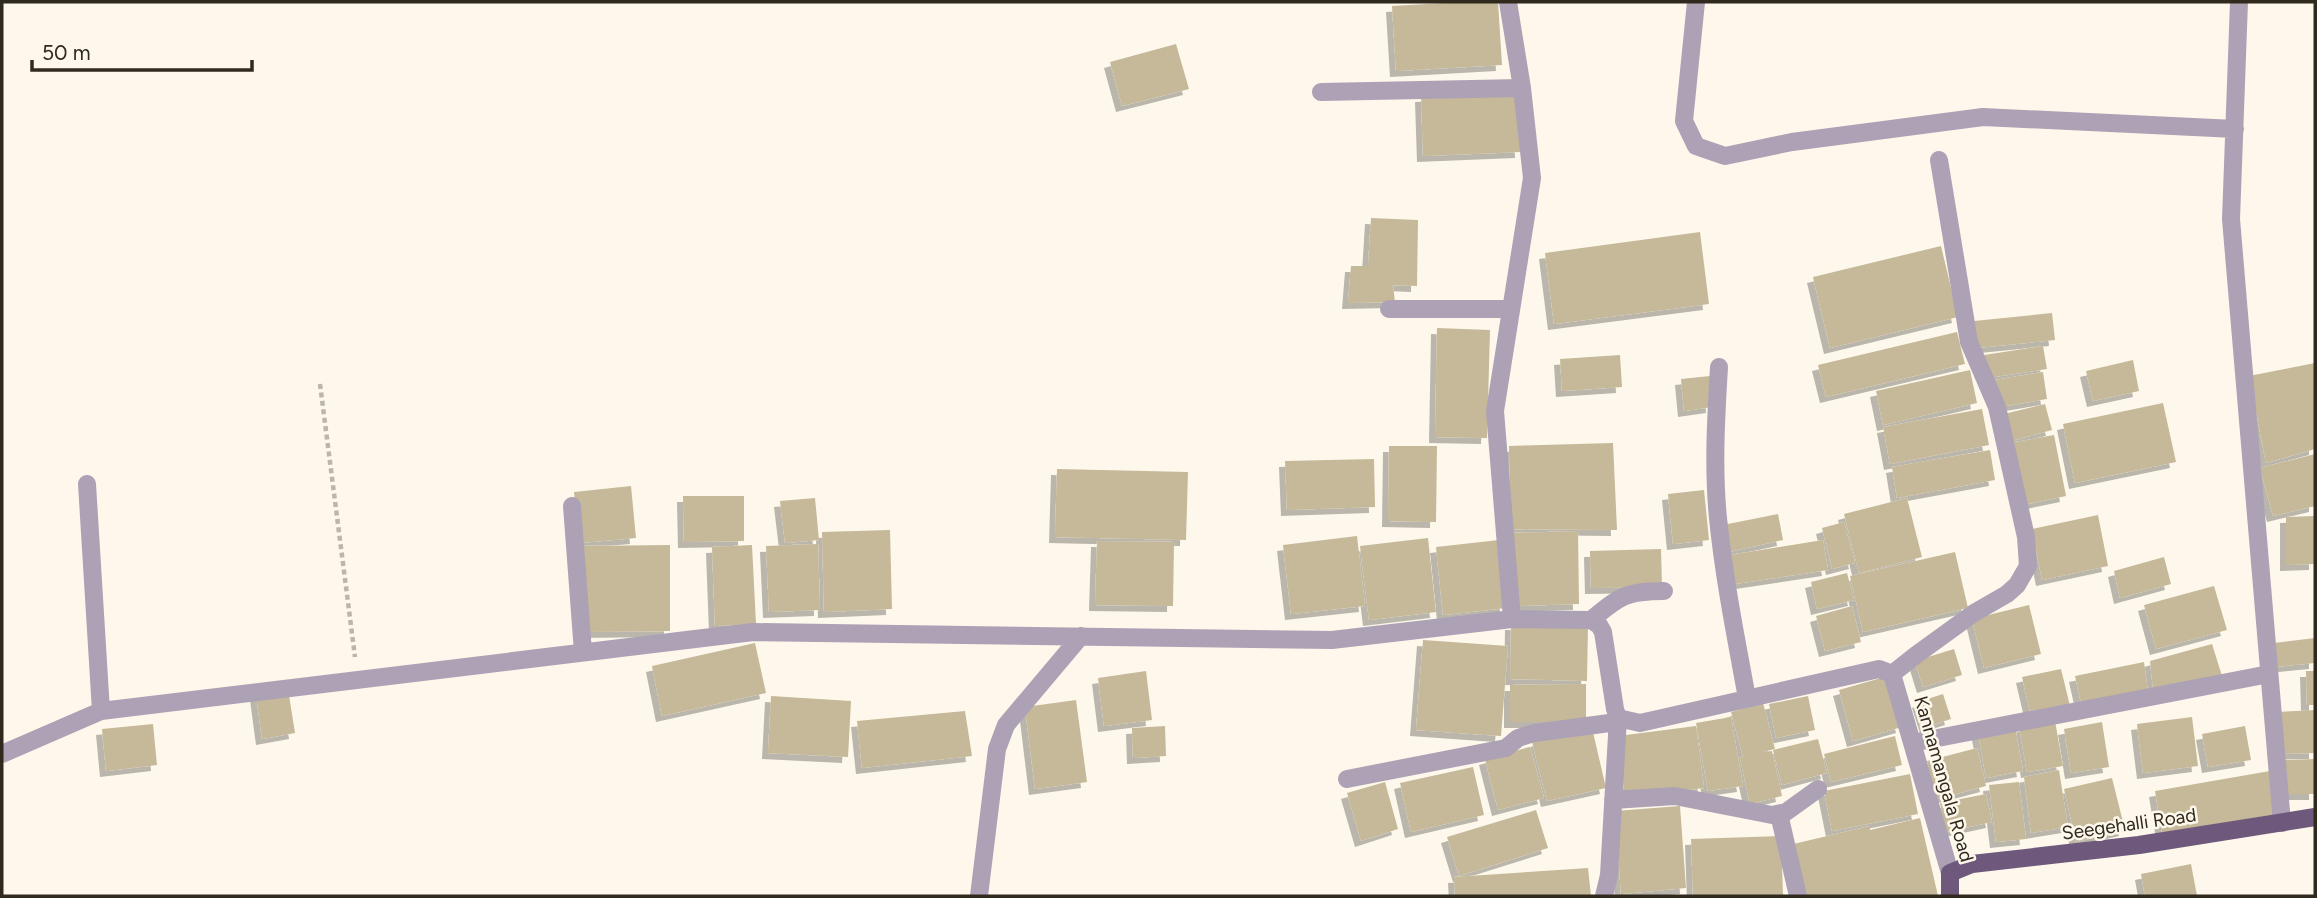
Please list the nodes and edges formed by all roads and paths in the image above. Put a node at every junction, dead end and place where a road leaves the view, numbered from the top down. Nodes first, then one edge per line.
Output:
1 (1508, 2) edge
2 (1696, 2) edge
3 (2239, 2) edge
4 (1522, 88) junction
5 (1321, 92) dead end
6 (2235, 129) junction
7 (1939, 160) dead end
8 (1389, 309) dead end
9 (1511, 309) junction
10 (1719, 367) dead end
11 (320, 384) dead end
12 (87, 484) dead end
13 (572, 506) dead end
14 (1664, 591) dead end
15 (1512, 619) junction
16 (1591, 620) junction
17 (1081, 636) junction
18 (583, 652) junction
19 (1892, 674) junction
20 (2269, 674) junction
21 (358, 680) junction
22 (1747, 698) junction
23 (101, 711) junction
24 (1618, 720) junction
25 (1912, 743) junction
26 (2, 754) edge
27 (1347, 779) dead end
28 (1818, 789) dead end
29 (1613, 800) junction
30 (1779, 814) junction
31 (2315, 817) edge
32 (2281, 823) junction
33 (1950, 873) junction
34 (979, 896) edge
35 (1604, 896) edge
36 (1798, 896) edge
37 (1950, 896) edge

1 - 4 street
2 - 6 street
3 - 6 street
4 - 5 street
4 - 9 street
6 - 20 street
7 - 19 street
8 - 9 street
9 - 15 street
10 - 22 street
11 - 21 path
12 - 23 street
13 - 18 street
14 - 16 street
15 - 16 street
15 - 17 street
16 - 24 street
17 - 18 street
17 - 34 street
18 - 21 street
19 - 22 street
19 - 25 street, Kannamangala Road
20 - 25 street
20 - 32 street
21 - 23 street
22 - 24 street
23 - 26 street
24 - 27 street
24 - 29 street
25 - 33 street, Kannamangala Road
28 - 30 street
29 - 30 street
29 - 35 street
30 - 36 street
31 - 32 main road, Seegehalli Road
32 - 33 main road, Seegehalli Road
33 - 37 main road, Kannamangala Road

